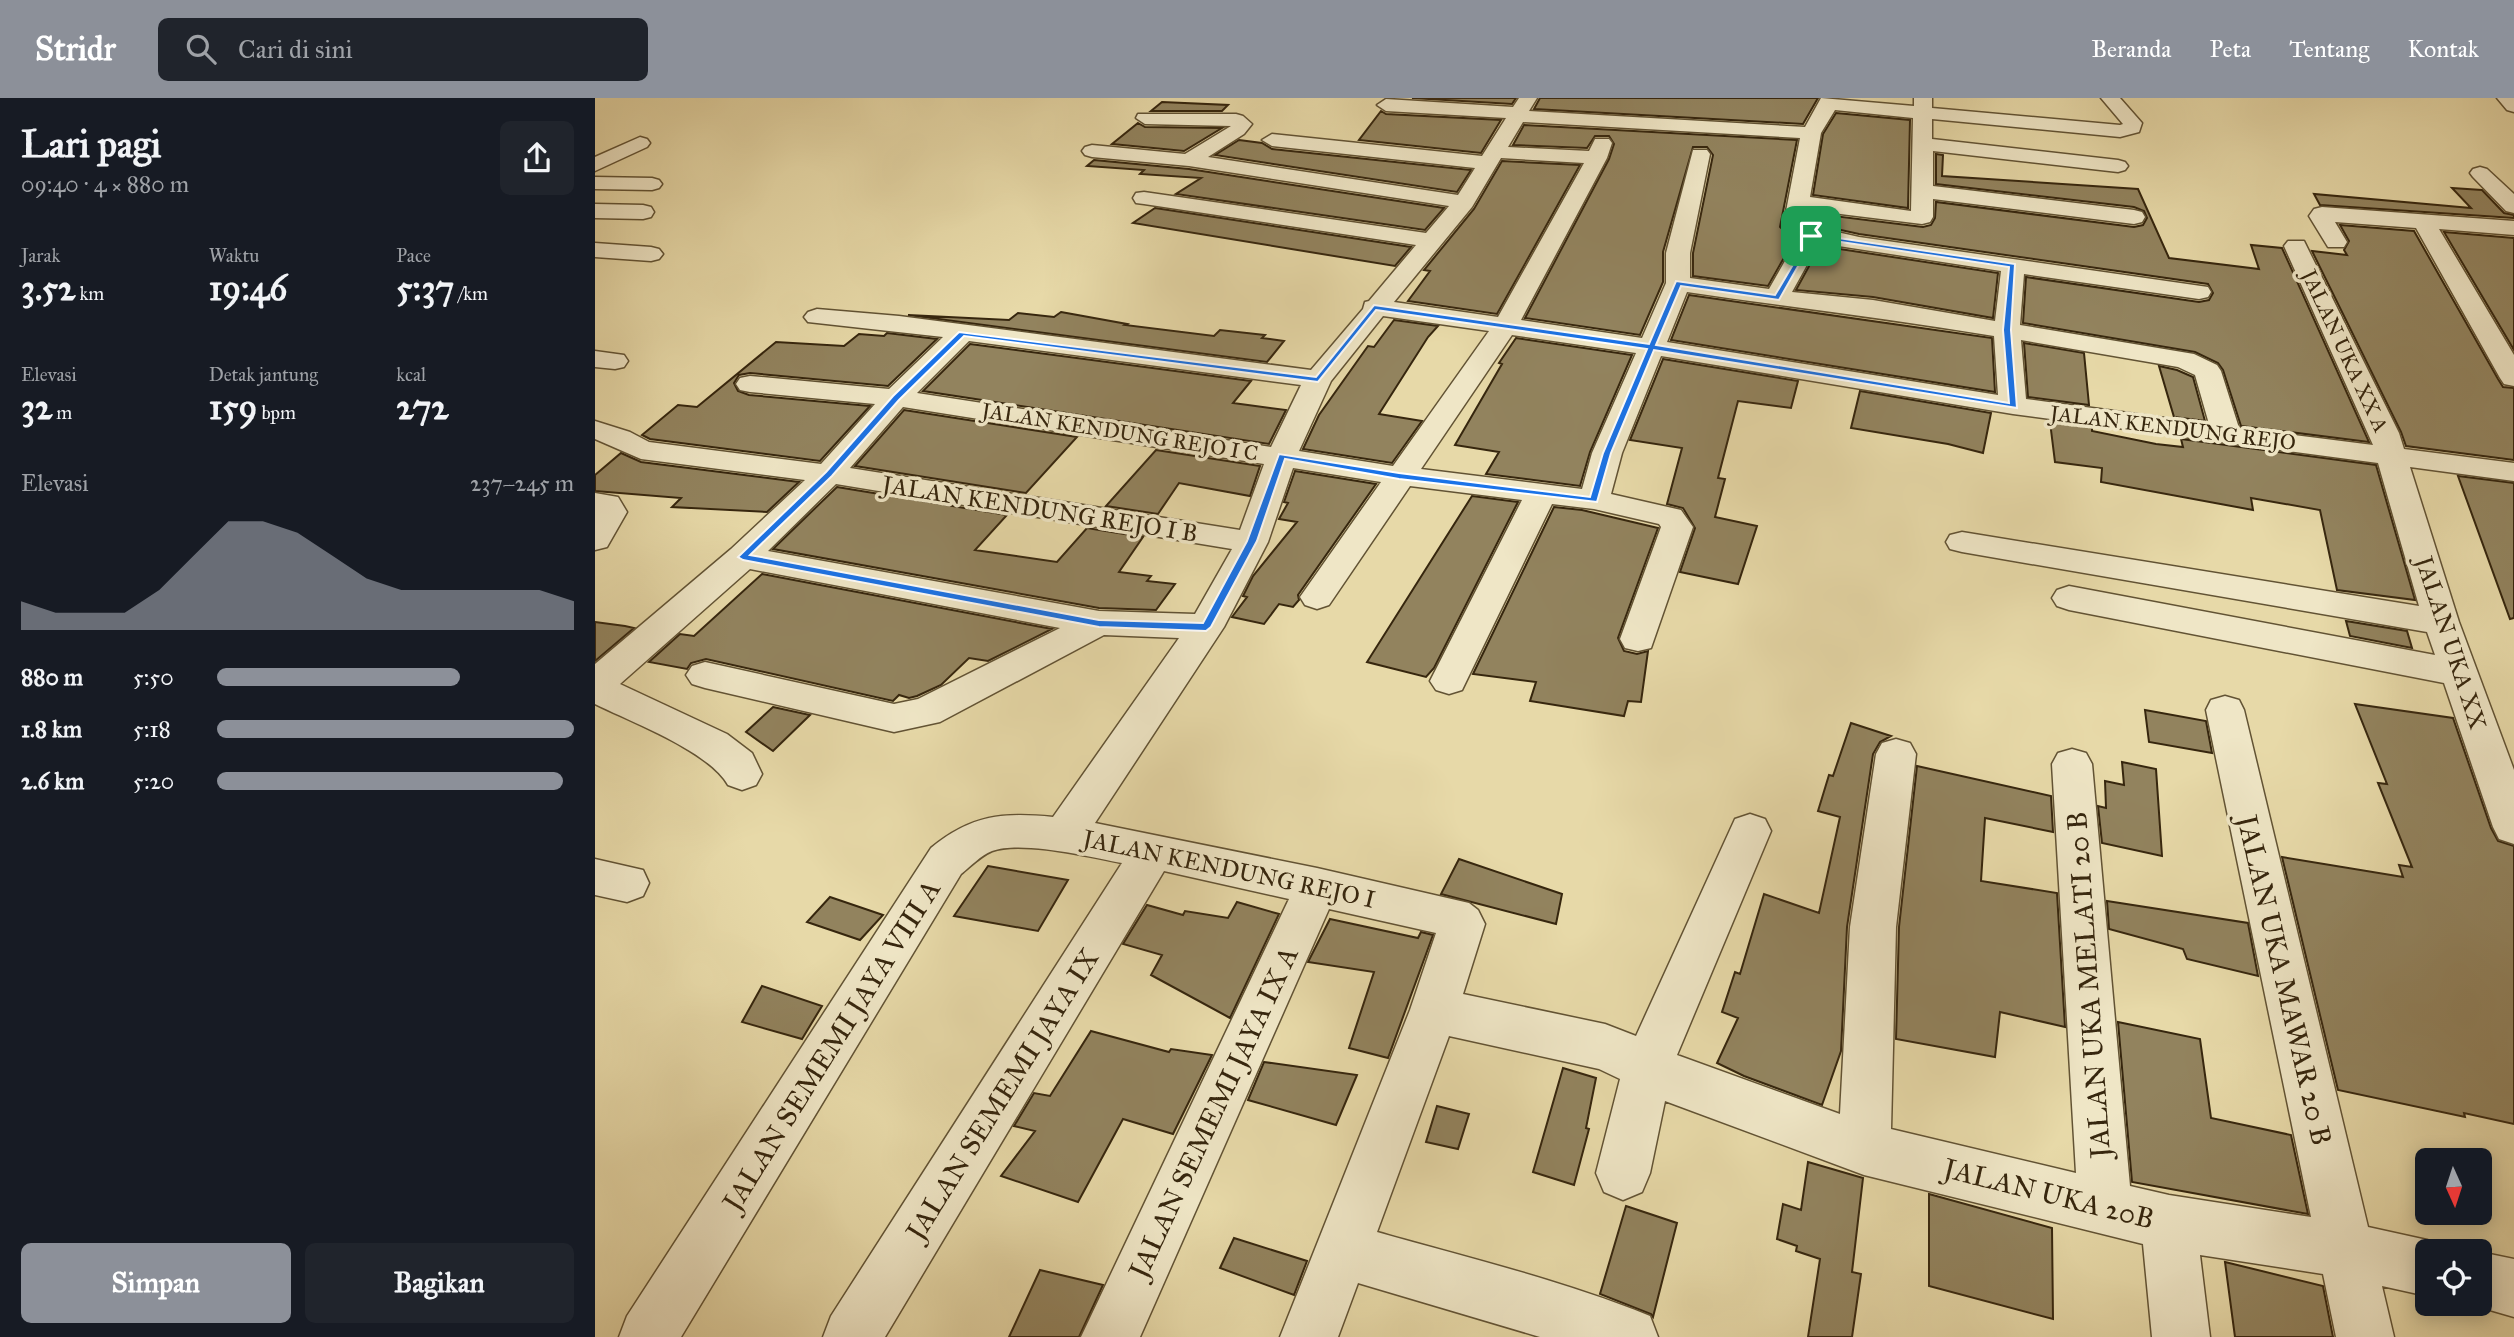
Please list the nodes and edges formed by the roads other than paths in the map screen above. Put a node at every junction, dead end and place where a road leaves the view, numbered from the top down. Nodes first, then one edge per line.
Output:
1 (2022, 98) edge
2 (2110, 98) edge
3 (2506, 98) edge
4 (1829, 101) edge
5 (1424, 102) edge
6 (1386, 105) dead end
7 (1924, 105) edge
8 (2514, 106) edge
9 (1522, 109) edge
10 (1145, 118) dead end
11 (2033, 123) junction
12 (1811, 133) junction
13 (1272, 140) dead end
14 (640, 143) dead end
15 (1923, 144) junction
16 (1092, 151) dead end
17 (1700, 154) dead end
18 (1492, 157) junction
19 (1189, 160) junction
20 (595, 165) edge
21 (2119, 166) dead end
22 (2480, 173) dead end
23 (595, 183) edge
24 (652, 184) dead end
25 (1921, 191) junction
26 (1144, 198) dead end
27 (1464, 202) junction
28 (1798, 202) junction
29 (2514, 206) edge
30 (595, 211) edge
31 (643, 212) dead end
32 (2134, 217) dead end
33 (2424, 222) junction
34 (2514, 228) edge
35 (1811, 236) junction
36 (1432, 241) junction
37 (2336, 242) dead end
38 (2296, 246) dead end
39 (595, 250) edge
40 (651, 254) dead end
41 (2013, 265) junction
42 (1678, 283) junction
43 (2199, 292) dead end
44 (1777, 298) junction
45 (1374, 307) junction
46 (817, 317) dead end
47 (1506, 325) junction
48 (2007, 330) junction
49 (962, 333) junction
50 (1652, 347) junction
51 (2514, 378) edge
52 (1318, 379) junction
53 (750, 384) dead end
54 (896, 398) junction
55 (2014, 406) junction
56 (2226, 433) junction
57 (615, 438) edge
58 (1282, 456) junction
59 (2392, 457) junction
60 (2514, 472) edge
61 (829, 474) junction
62 (1399, 476) junction
63 (1541, 494) junction
64 (1594, 500) junction
65 (603, 507) edge
66 (595, 540) edge
67 (1252, 541) junction
68 (1962, 542) dead end
69 (743, 557) junction
70 (1317, 597) dead end
71 (2069, 598) dead end
72 (2441, 622) junction
73 (1099, 623) junction
74 (1206, 627) junction
75 (1638, 639) dead end
76 (2459, 673) junction
77 (705, 675) dead end
78 (1449, 681) dead end
79 (595, 687) edge
80 (2225, 710) dead end
81 (1896, 754) dead end
82 (2072, 764) dead end
83 (742, 774) dead end
84 (2514, 827) edge
85 (1750, 831) dead end
86 (1064, 835) junction
87 (1153, 851) junction
88 (1317, 887) junction
89 (1434, 1010) junction
90 (1664, 1073) junction
91 (1864, 1149) junction
92 (1623, 1172) dead end
93 (2105, 1206) junction
94 (2169, 1223) junction
95 (1342, 1250) junction
96 (2346, 1250) junction
97 (2415, 1265) edge
98 (2492, 1283) edge
99 (2514, 1288) edge
100 (648, 1337) edge
101 (852, 1337) edge
102 (1110, 1337) edge
103 (1309, 1337) edge
104 (1629, 1337) edge
105 (2181, 1337) edge
106 (2365, 1337) edge

1 - 11 street
2 - 11 street
3 - 8 street
4 - 7 street
4 - 12 street
5 - 6 street
5 - 9 street
7 - 11 street
7 - 15 street
9 - 12 street
9 - 18 street, JALAN KENDUNG REJO I
10 - 19 street
12 - 28 street
13 - 18 street
14 - 20 street
15 - 21 street
15 - 25 street
16 - 19 street
17 - 42 street
18 - 27 street, JALAN KENDUNG REJO I
18 - 47 street
19 - 27 street
22 - 29 street
23 - 24 street
25 - 28 street
25 - 32 street
26 - 36 street
27 - 36 street, JALAN KENDUNG REJO I
28 - 35 street
30 - 31 street
33 - 34 street
33 - 37 street, JALAN UKA XX A
33 - 51 street
35 - 41 street
35 - 44 street
36 - 45 street, JALAN KENDUNG REJO I
38 - 59 street, JALAN UKA XX A
39 - 40 street
41 - 43 street
41 - 48 street
42 - 44 street
42 - 50 street
44 - 48 street
45 - 47 street, JALAN KENDUNG REJO
45 - 52 street, JALAN KENDUNG REJO I
46 - 49 street
47 - 50 street, JALAN KENDUNG REJO
47 - 62 street
48 - 55 street
48 - 56 street
49 - 52 street
49 - 54 street
50 - 55 street, JALAN KENDUNG REJO
50 - 64 street
52 - 58 street, JALAN KENDUNG REJO I
53 - 54 street, JALAN KENDUNG REJO I C
54 - 58 street, JALAN KENDUNG REJO I C
54 - 61 street
55 - 56 street, JALAN KENDUNG REJO
56 - 59 street, JALAN KENDUNG REJO
57 - 61 street, JALAN KENDUNG REJO I B
58 - 62 street, JALAN KENDUNG REJO I C
58 - 67 street, JALAN KENDUNG REJO I
59 - 60 street, JALAN KENDUNG REJO
59 - 72 street, JALAN UKA XX
61 - 67 street, JALAN KENDUNG REJO I B
61 - 69 street
62 - 63 street, JALAN KENDUNG REJO I C
62 - 70 street
63 - 64 street, JALAN KENDUNG REJO I C
63 - 78 street
64 - 75 street, JALAN KENDUNG REJO I C
65 - 66 street
67 - 74 street, JALAN KENDUNG REJO I
68 - 72 street
69 - 73 street
69 - 79 street
71 - 76 street
72 - 76 street, JALAN UKA XX
73 - 74 street
73 - 77 street
74 - 86 street, JALAN KENDUNG REJO I
76 - 84 street, JALAN UKA XX
79 - 83 street
80 - 96 street, JALAN UKA MAWAR 20 B
81 - 91 street
82 - 93 street, JALAN UKA MELATI 20 B
85 - 90 street
86 - 87 street, JALAN KENDUNG REJO I
86 - 100 street, JALAN SEMEMI JAYA VIII A
87 - 88 street, JALAN KENDUNG REJO I
87 - 101 street, JALAN SEMEMI JAYA IX
88 - 89 street, JALAN KENDUNG REJO I
88 - 102 street, JALAN SEMEMI JAYA IX A
89 - 90 street, JALAN UKA 20B
89 - 95 street
90 - 91 street, JALAN UKA 20B
90 - 92 street
91 - 93 street, JALAN UKA 20B
93 - 94 street, JALAN UKA 20B
94 - 96 street, JALAN UKA 20B
94 - 105 street
95 - 103 street
95 - 104 street
96 - 97 street, JALAN UKA 20B
96 - 106 street, JALAN UKA MAWAR 20 B
98 - 99 street

